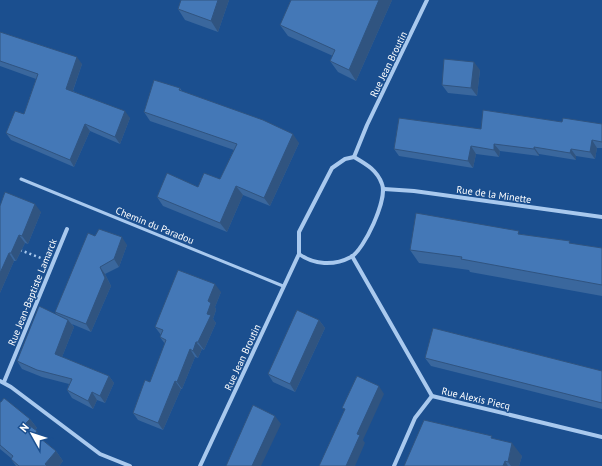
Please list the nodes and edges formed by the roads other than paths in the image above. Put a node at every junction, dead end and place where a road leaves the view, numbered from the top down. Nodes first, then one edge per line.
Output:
1 (427, 0) edge
2 (354, 157) junction
3 (21, 179) dead end
4 (384, 189) junction
5 (602, 217) edge
6 (67, 229) dead end
7 (299, 254) junction
8 (352, 256) junction
9 (283, 286) junction
10 (2, 381) edge
11 (432, 396) junction
12 (602, 438) edge
13 (130, 466) edge
14 (200, 466) edge
15 (394, 466) edge

1 - 2 street, Rue Jean Broutin
2 - 4 street
2 - 7 street
3 - 9 lane, Chemin du Paradou
4 - 5 street, Rue de la Minette
4 - 8 street
6 - 10 street, Rue Jean-Baptiste Lamarck
7 - 8 street
7 - 9 street, Rue Jean Broutin
8 - 11 street, Rue Alexis Piecq
9 - 14 street, Rue Jean Broutin
10 - 13 street, Rue Jean-Baptiste Lamarck
11 - 12 street, Rue Alexis Piecq
11 - 15 street

